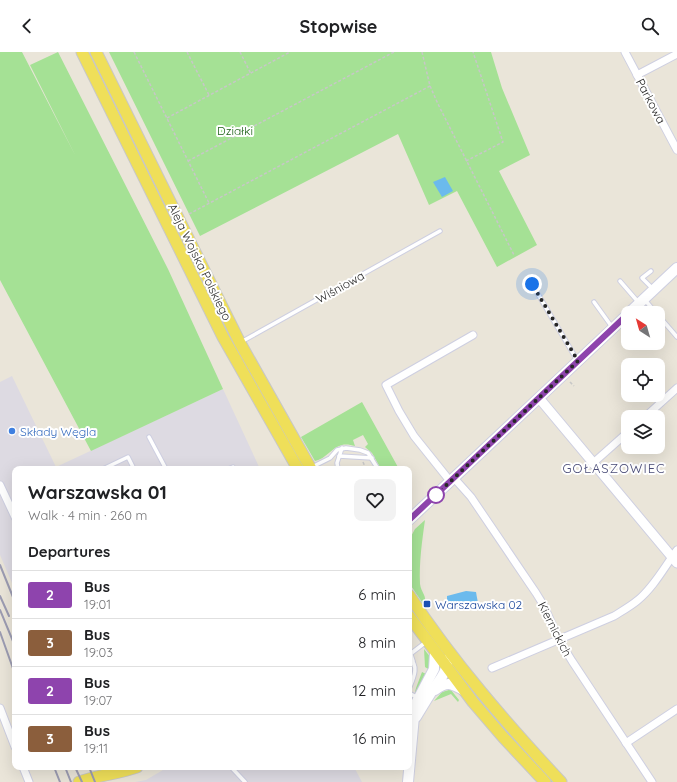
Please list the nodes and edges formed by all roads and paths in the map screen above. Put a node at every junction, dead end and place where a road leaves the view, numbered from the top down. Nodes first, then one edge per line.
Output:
1 (82, 52) edge
2 (96, 52) edge
3 (134, 52) edge
4 (187, 52) edge
5 (240, 52) edge
6 (290, 52) edge
7 (394, 52) edge
8 (422, 52) edge
9 (473, 52) edge
10 (625, 52) edge
11 (677, 54) edge
12 (251, 74) junction
13 (637, 74) junction
14 (430, 86) junction
15 (209, 95) junction
16 (167, 118) junction
17 (677, 150) edge
18 (188, 161) junction
19 (466, 161) junction
20 (209, 203) junction
21 (189, 214) dead end
22 (440, 231) dead end
23 (514, 255) dead end
24 (677, 268) edge
25 (651, 270) dead end
26 (620, 281) dead end
27 (532, 284) dead end
28 (654, 290) junction
29 (642, 301) junction
30 (594, 302) dead end
31 (637, 306) edge
32 (648, 306) edge
33 (621, 321) edge
34 (665, 323) edge
35 (613, 328) junction
36 (473, 335) dead end
37 (677, 337) edge
38 (240, 343) junction
39 (578, 361) junction
40 (570, 382) dead end
41 (574, 386) dead end
42 (677, 388) edge
43 (538, 398) junction
44 (653, 410) edge
45 (149, 437) dead end
46 (621, 438) edge
47 (342, 448) junction
48 (339, 456) junction
49 (330, 458) junction
50 (372, 458) junction
51 (337, 464) joint
52 (592, 464) junction
53 (109, 466) edge
54 (132, 466) edge
55 (164, 466) edge
56 (296, 466) edge
57 (310, 466) edge
58 (315, 466) edge
59 (376, 466) edge
60 (452, 479) junction
61 (0, 485) edge
62 (12, 510) edge
63 (412, 517) edge
64 (675, 557) edge
65 (412, 599) edge
66 (412, 620) edge
67 (559, 640) junction
68 (427, 641) junction
69 (443, 643) junction
70 (412, 652) edge
71 (435, 653) junction
72 (412, 659) edge
73 (413, 662) joint
74 (447, 667) junction
75 (492, 668) dead end
76 (415, 669) joint
77 (412, 682) edge
78 (463, 690) junction
79 (421, 697) edge
80 (0, 708) edge
81 (677, 709) edge
82 (12, 738) edge
83 (412, 742) edge
84 (626, 743) junction
85 (24, 770) edge
86 (127, 770) edge
87 (234, 770) edge
88 (409, 770) edge
89 (29, 782) edge
90 (79, 782) edge
91 (245, 782) edge
92 (408, 782) edge
93 (545, 782) edge
94 (561, 782) edge
95 (652, 782) edge

1 - 56 main road, Aleja Wojska Polskiego
2 - 38 main road, Aleja Wojska Polskiego
3 - 16 path
4 - 15 path
5 - 12 path
6 - 12 path
7 - 18 path
8 - 14 path
9 - 19 path
10 - 13 street, Parkowa
11 - 13 street
12 - 15 path
13 - 17 street, Parkowa
14 - 19 path
14 - 20 path
15 - 16 path
16 - 18 path
18 - 20 path
19 - 23 path
20 - 21 path
22 - 38 lane, Wiśniowa
24 - 28 main road
25 - 28 lane
26 - 29 lane
27 - 39 lane
28 - 29 main road
29 - 31 main road
29 - 32 lane
30 - 35 lane
33 - 35 main road
34 - 37 lane
35 - 39 main road
36 - 60 street, Kiernickich
38 - 57 main road, Aleja Wojska Polskiego
39 - 43 main road
40 - 41 path
42 - 44 street
43 - 52 street
43 - 60 main road
45 - 55 lane
46 - 52 street
47 - 48 lane
47 - 49 lane
47 - 50 lane
48 - 50 lane
48 - 51 lane
49 - 51 lane
49 - 58 lane
50 - 59 lane
52 - 64 street
53 - 54 lane
60 - 63 main road
60 - 67 street, Kiernickich
61 - 62 street
64 - 67 street
65 - 69 main road
66 - 68 main road
67 - 75 street
67 - 84 street, Kiernickich
68 - 70 lane
68 - 71 main road
69 - 74 main road
69 - 94 main road
71 - 74 main road
71 - 79 main road
72 - 73 lane
73 - 76 lane
74 - 78 main road
74 - 79 main road
76 - 77 lane
78 - 79 main road
78 - 93 main road
79 - 83 main road
80 - 82 street
81 - 84 street
84 - 95 street, Kiernickich
85 - 89 street
86 - 90 main road
87 - 91 lane
88 - 92 main road

